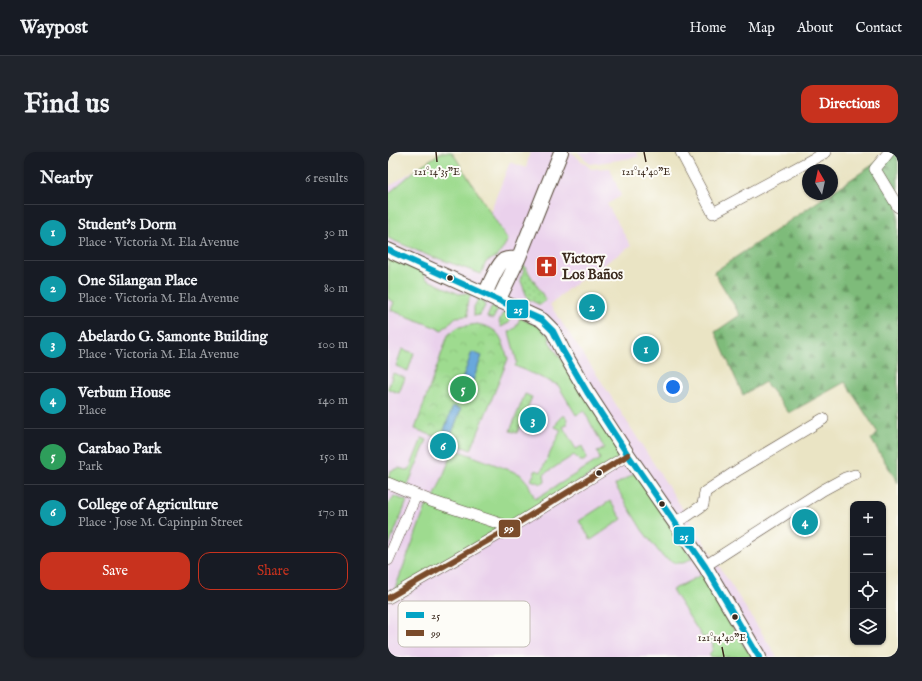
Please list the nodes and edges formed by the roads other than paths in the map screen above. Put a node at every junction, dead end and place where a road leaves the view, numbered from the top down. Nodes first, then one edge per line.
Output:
1 (561, 152) edge
2 (681, 152) edge
3 (888, 152) edge
4 (822, 153) edge
5 (898, 207) edge
6 (388, 250) edge
7 (517, 259) junction
8 (485, 294) junction
9 (498, 301) junction
10 (823, 419) dead end
11 (628, 455) junction
12 (855, 475) dead end
13 (388, 483) edge
14 (416, 495) junction
15 (675, 522) junction
16 (510, 527) junction
17 (388, 560) edge
18 (705, 566) junction
19 (388, 598) edge
20 (759, 657) edge

1 - 7 main road
2 - 4 street
3 - 5 street
6 - 8 main road
7 - 8 main road
7 - 9 main road
8 - 9 main road
9 - 11 main road
10 - 15 street
11 - 15 main road
11 - 16 street
12 - 18 street
13 - 14 street
14 - 16 street
14 - 17 street
15 - 18 main road
16 - 19 street
18 - 20 main road

